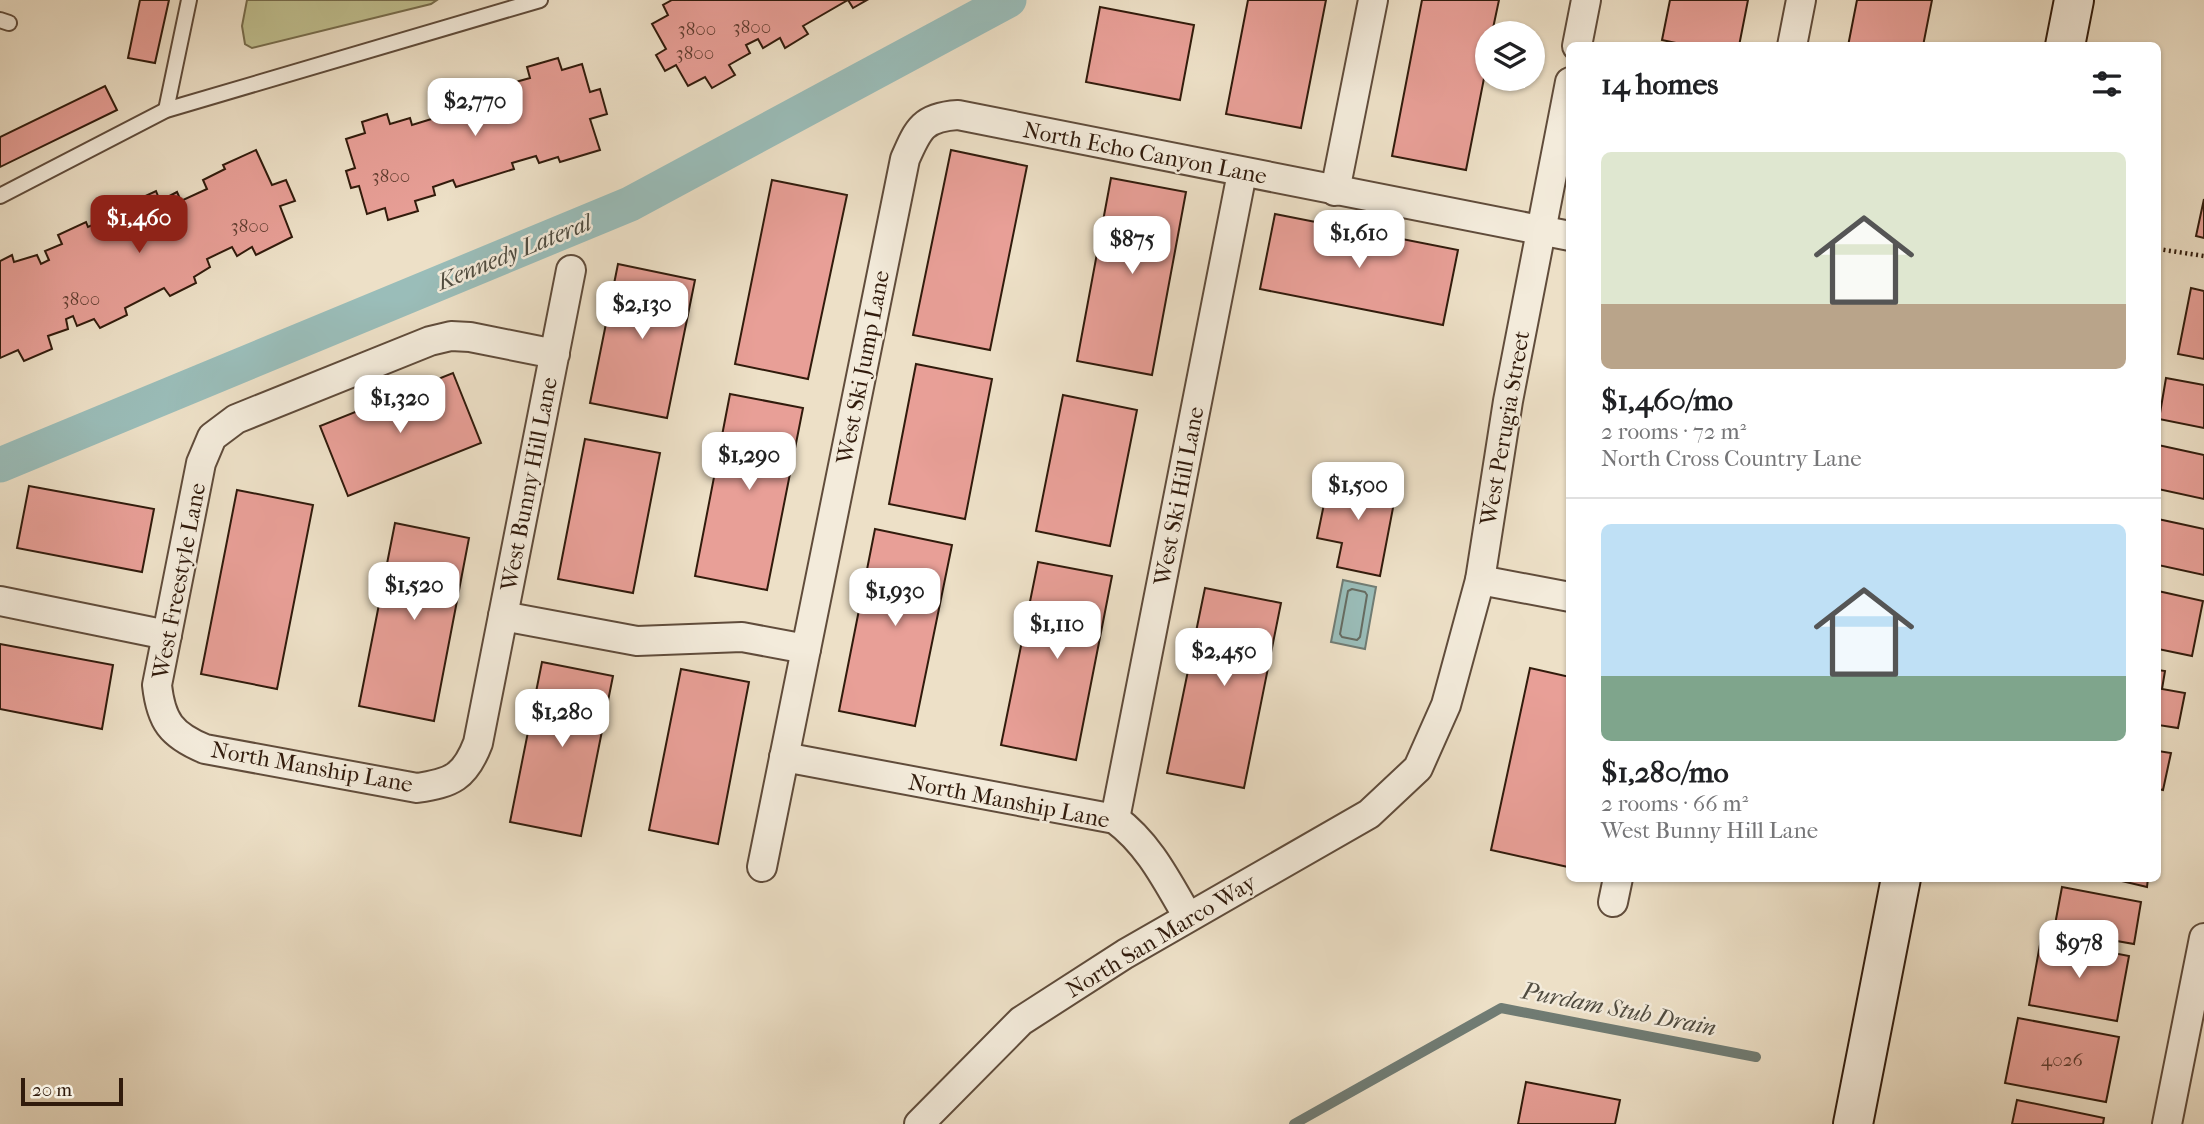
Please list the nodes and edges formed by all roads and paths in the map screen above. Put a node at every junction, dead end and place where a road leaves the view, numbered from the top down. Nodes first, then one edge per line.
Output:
1 (190, 0) edge
2 (540, 0) edge
3 (1373, 0) edge
4 (1586, 0) edge
5 (1801, 0) edge
6 (2074, 0) edge
7 (1578, 42) edge
8 (1794, 42) edge
9 (2066, 42) edge
10 (1566, 103) edge
11 (166, 110) junction
12 (927, 121) joint
13 (1242, 173) junction
14 (1335, 191) junction
15 (0, 196) edge
16 (1541, 231) junction
17 (1566, 235) edge
18 (2161, 249) edge
19 (2204, 256) edge
20 (571, 270) dead end
21 (555, 354) junction
22 (1480, 580) junction
23 (1566, 596) edge
24 (0, 601) edge
25 (503, 616) junction
26 (167, 635) junction
27 (806, 649) junction
28 (169, 726) joint
29 (784, 757) junction
30 (1418, 768) joint
31 (460, 775) joint
32 (1115, 819) junction
33 (762, 867) dead end
34 (1900, 882) edge
35 (1188, 917) junction
36 (2204, 938) edge
37 (919, 1124) edge
38 (1853, 1124) edge
39 (2167, 1124) edge

1 - 11 lane
2 - 11 lane
3 - 14 street
4 - 7 street
5 - 8 street
6 - 9 main road
10 - 16 street, West Perugia Street
11 - 15 lane
12 - 13 street, North Echo Canyon Lane
12 - 27 street, West Ski Jump Lane
13 - 14 street, North Echo Canyon Lane
13 - 32 street, West Ski Hill Lane
14 - 16 street, North Echo Canyon Lane
16 - 17 street, North Echo Canyon Lane
16 - 22 street, West Perugia Street
18 - 19 path
20 - 21 street, West Bunny Hill Lane
21 - 25 street, West Bunny Hill Lane
21 - 26 street, West Freestyle Lane
22 - 23 street
22 - 30 street, West Perugia Street
24 - 26 street
25 - 27 street
25 - 31 street, West Bunny Hill Lane
26 - 28 street, West Freestyle Lane
27 - 29 street, West Ski Jump Lane
28 - 31 street, North Manship Lane
29 - 32 street, North Manship Lane
29 - 33 street, West Ski Jump Lane
30 - 35 street, North San Marco Way
32 - 35 street, North Manship Lane
34 - 38 main road
35 - 37 street, North San Marco Way
36 - 39 street

